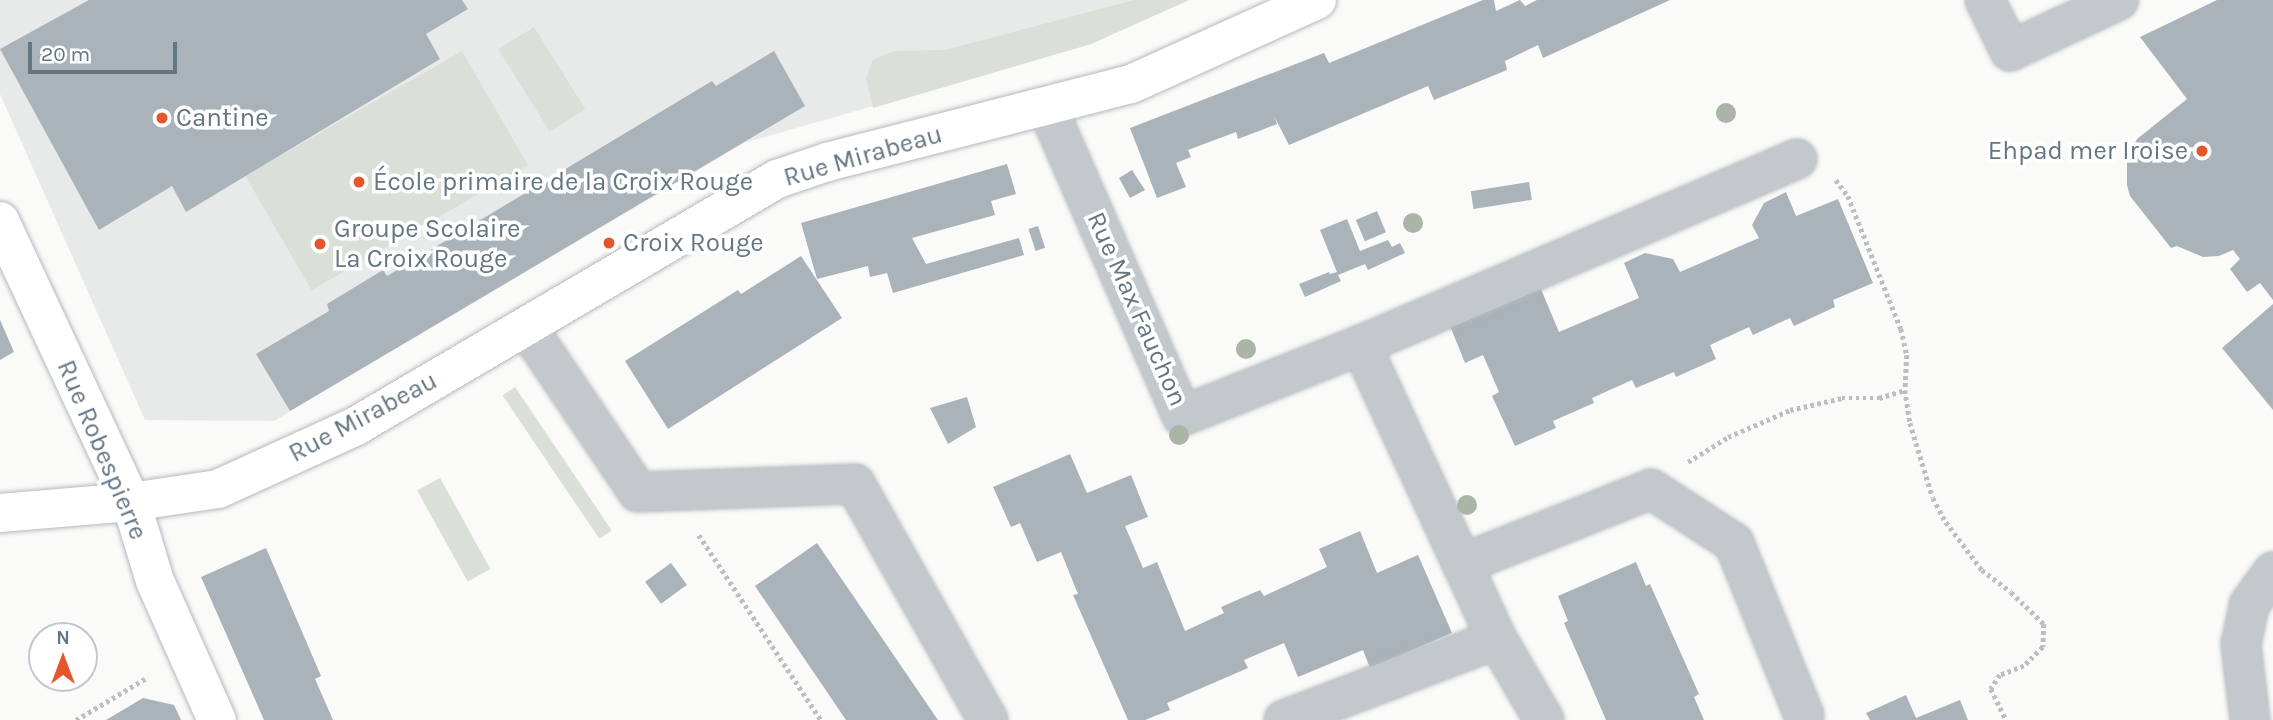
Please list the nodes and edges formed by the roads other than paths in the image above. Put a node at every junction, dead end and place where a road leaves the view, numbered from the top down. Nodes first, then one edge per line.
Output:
1 (1317, 0) edge
2 (1985, 0) edge
3 (2119, 0) edge
4 (1047, 107) junction
5 (1797, 159) road end
6 (0, 221) edge
7 (526, 326) junction
8 (1361, 345) junction
9 (131, 502) junction
10 (0, 513) edge
11 (1462, 564) junction
12 (2273, 572) edge
13 (1497, 639) junction
14 (1804, 715) dead end
15 (217, 720) edge
16 (988, 720) edge
17 (1283, 720) edge
18 (1544, 720) edge
19 (2250, 720) edge

1 - 4 street, Rue Mirabeau
2 - 3 street
4 - 7 street, Rue Mirabeau
4 - 8 street, Rue Max Fauchon
5 - 8 street, Rue Max Fauchon
6 - 9 street, Rue Robespierre
7 - 9 street, Rue Mirabeau
7 - 16 street
8 - 11 street
9 - 10 street, Rue Mirabeau
9 - 15 street, Rue Robespierre
11 - 13 street
11 - 14 street
12 - 19 street
13 - 17 street
13 - 18 street

